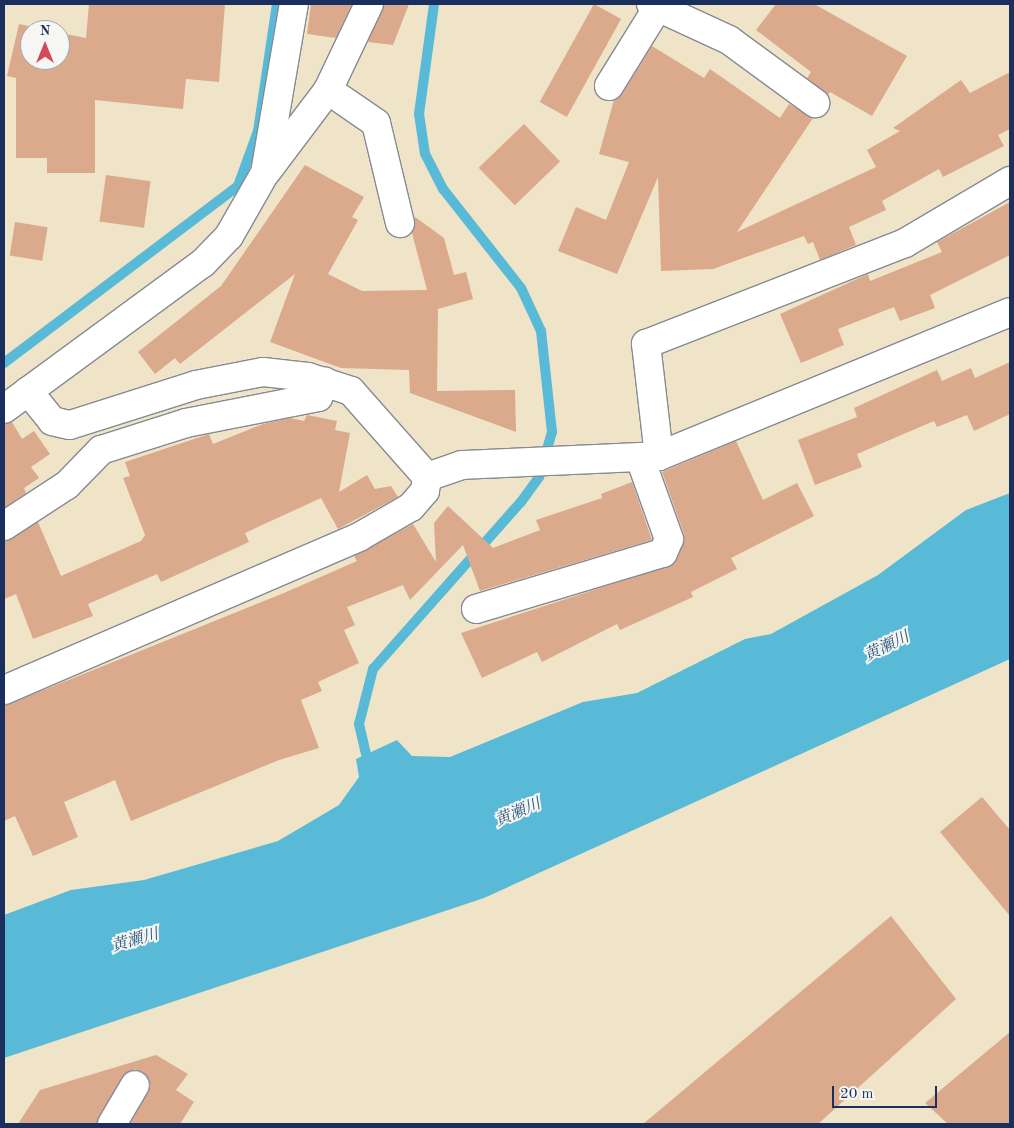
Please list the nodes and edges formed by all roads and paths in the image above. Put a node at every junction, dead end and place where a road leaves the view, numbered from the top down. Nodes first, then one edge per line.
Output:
1 (294, 4) edge
2 (369, 4) edge
3 (654, 6) edge
4 (608, 86) dead end
5 (328, 90) junction
6 (815, 103) dead end
7 (265, 173) junction
8 (1010, 181) edge
9 (400, 223) dead end
10 (1010, 312) edge
11 (325, 382) junction
12 (28, 391) junction
13 (4, 409) edge
14 (650, 457) junction
15 (427, 477) junction
16 (4, 526) edge
17 (476, 609) dead end
18 (4, 690) edge
19 (135, 1086) dead end
20 (112, 1124) edge

1 - 7 street
2 - 5 street
3 - 4 street
3 - 6 street
5 - 7 street
5 - 9 street
7 - 12 street
8 - 14 street
10 - 14 street
11 - 12 street
11 - 15 street
11 - 16 street
12 - 13 street
14 - 15 street
14 - 17 street
15 - 18 street
19 - 20 street

